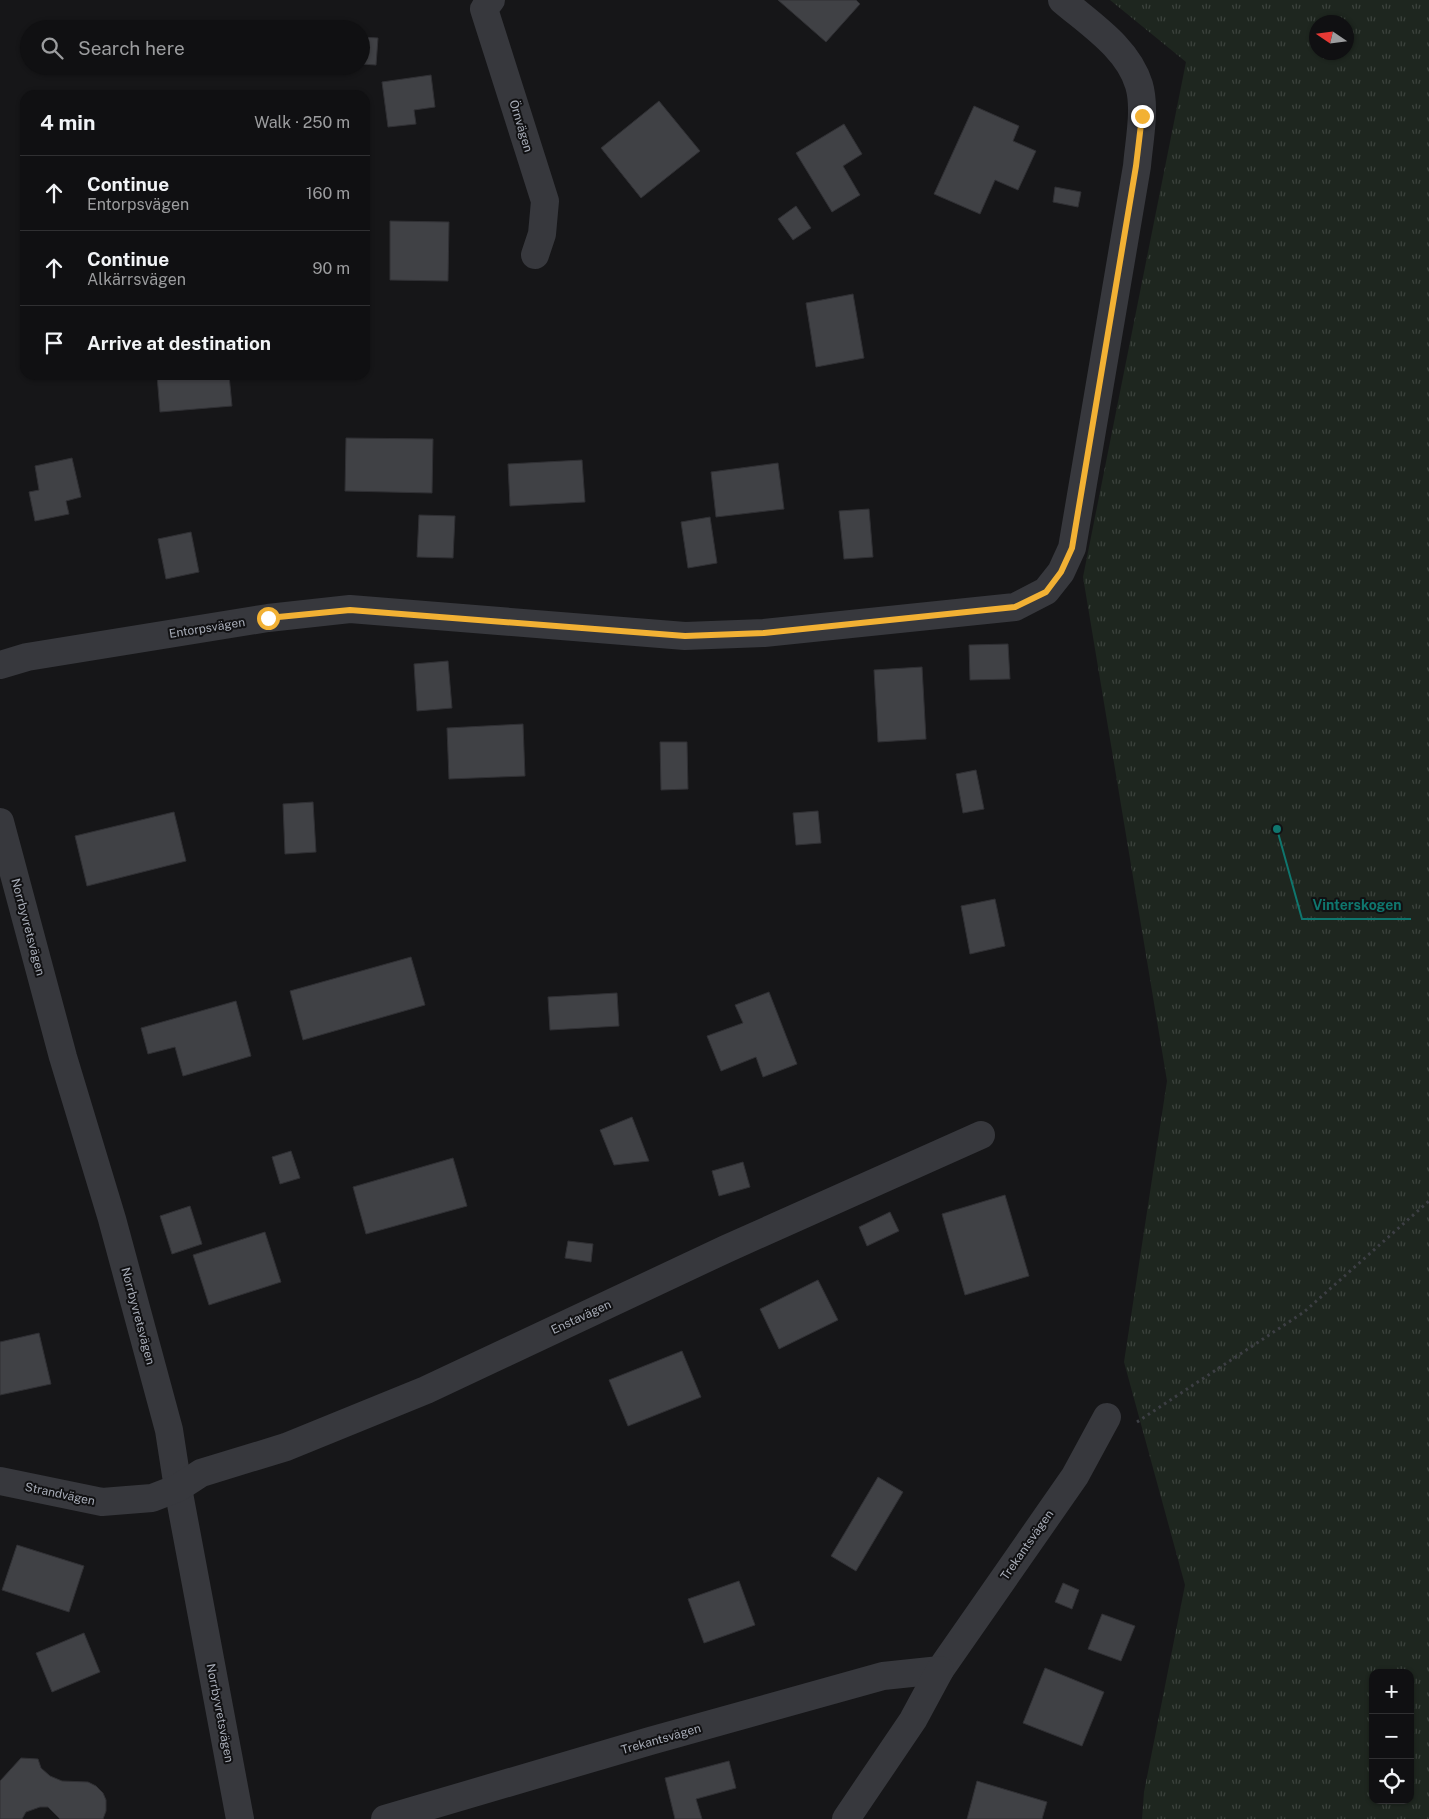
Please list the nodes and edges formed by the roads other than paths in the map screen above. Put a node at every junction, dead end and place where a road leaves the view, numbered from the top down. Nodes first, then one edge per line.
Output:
1 (491, 0) edge
2 (1062, 0) edge
3 (535, 255) dead end
4 (0, 665) edge
5 (0, 822) edge
6 (980, 1135) dead end
7 (1107, 1417) dead end
8 (0, 1481) edge
9 (178, 1488) junction
10 (940, 1670) junction
11 (240, 1819) edge
12 (385, 1819) edge
13 (846, 1819) edge

1 - 3 street, Örnvägen
2 - 4 street, Entorpsvägen
5 - 9 street, Norrbyvretsvägen
6 - 9 street, Enstavägen
7 - 10 street, Trekantsvägen
8 - 9 street, Strandvägen
9 - 11 street, Norrbyvretsvägen
10 - 12 street, Trekantsvägen
10 - 13 street, Trekantsvägen

